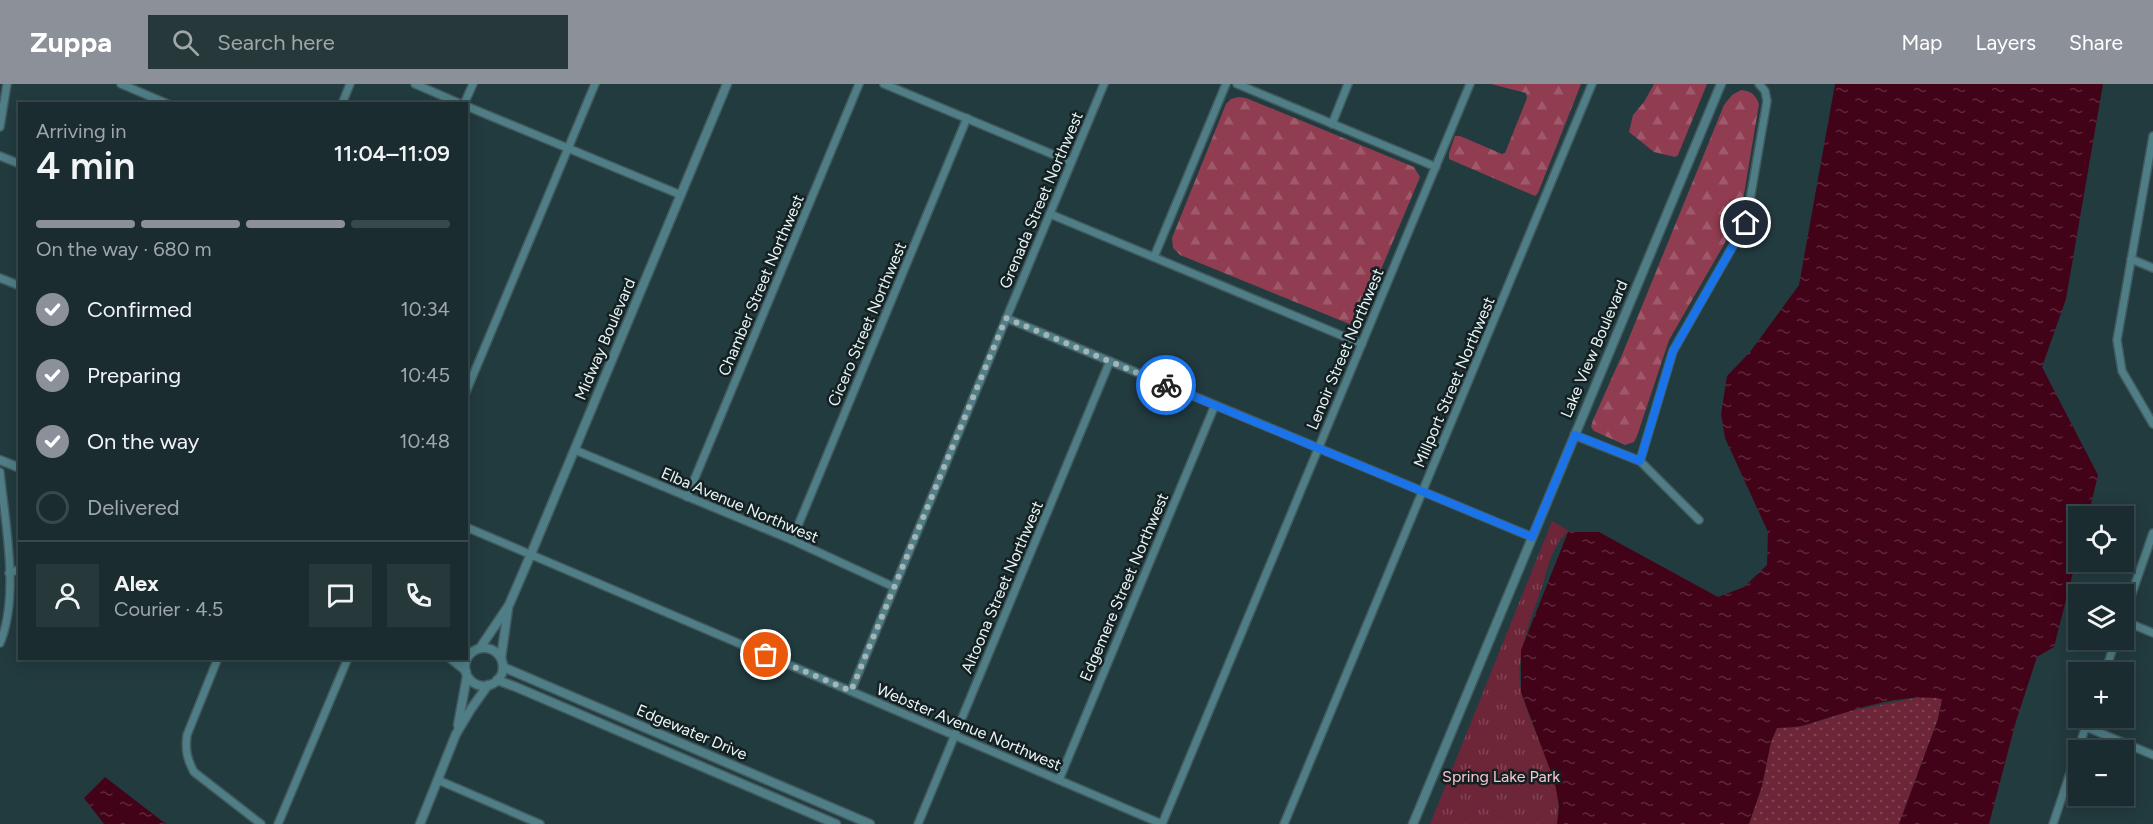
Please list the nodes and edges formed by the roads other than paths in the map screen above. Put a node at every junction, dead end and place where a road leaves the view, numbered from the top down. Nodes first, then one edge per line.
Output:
1 (7, 84) edge
2 (121, 84) edge
3 (350, 84) edge
4 (415, 84) edge
5 (473, 84) edge
6 (595, 84) edge
7 (727, 84) edge
8 (859, 84) edge
9 (884, 84) edge
10 (1104, 84) edge
11 (1226, 84) edge
12 (1236, 84) edge
13 (1348, 84) edge
14 (1470, 84) edge
15 (1592, 84) edge
16 (1721, 84) edge
17 (1759, 84) edge
18 (163, 102) edge
19 (343, 102) edge
20 (459, 102) edge
21 (465, 102) edge
22 (468, 106) edge
23 (967, 118) junction
24 (1332, 124) junction
25 (0, 127) edge
26 (2153, 136) edge
27 (2152, 145) edge
28 (568, 148) junction
29 (0, 156) edge
30 (1071, 162) junction
31 (18, 163) edge
32 (1436, 167) junction
33 (681, 195) junction
34 (1050, 214) junction
35 (1154, 257) junction
36 (2131, 259) junction
37 (2153, 268) edge
38 (0, 278) edge
39 (18, 285) edge
40 (1006, 318) junction
41 (1362, 344) junction
42 (1110, 361) junction
43 (468, 387) edge
44 (1215, 405) junction
45 (2153, 424) edge
46 (1575, 435) junction
47 (1319, 448) junction
48 (575, 450) junction
49 (0, 460) edge
50 (1640, 461) junction
51 (18, 467) edge
52 (0, 472) edge
53 (1423, 491) junction
54 (687, 497) junction
55 (1699, 520) dead end
56 (468, 527) edge
57 (2153, 533) edge
58 (1532, 537) junction
59 (792, 540) junction
60 (531, 554) junction
61 (18, 570) edge
62 (9, 573) junction
63 (894, 587) junction
64 (2134, 587) edge
65 (509, 605) junction
66 (2134, 625) edge
67 (2153, 633) edge
68 (0, 643) edge
69 (474, 649) edge
70 (501, 658) junction
71 (217, 660) edge
72 (347, 660) edge
73 (452, 660) edge
74 (468, 660) edge
75 (503, 667) junction
76 (467, 673) junction
77 (497, 680) junction
78 (489, 685) junction
79 (851, 691) junction
80 (2086, 728) joint
81 (456, 734) junction
82 (955, 735) junction
83 (2153, 755) edge
84 (438, 780) junction
85 (1059, 780) junction
86 (261, 824) edge
87 (278, 824) edge
88 (420, 824) edge
89 (540, 824) edge
90 (836, 824) edge
91 (870, 824) edge
92 (918, 824) edge
93 (1162, 824) edge
94 (1284, 824) edge
95 (1413, 824) edge
96 (2053, 824) edge

1 - 25 street
2 - 18 street
3 - 19 street
4 - 20 street
5 - 21 street
6 - 28 street
7 - 33 street, Midway Boulevard
8 - 54 street, Chamber Street Northwest
9 - 23 street
10 - 30 street, Grenada Street Northwest
11 - 35 street
12 - 24 street
13 - 24 street
14 - 32 street, Lenoir Street Northwest
15 - 53 street, Millport Street Northwest
16 - 46 street, Lake View Boulevard
17 - 50 street
22 - 28 street
23 - 30 street
23 - 59 street, Cicero Street Northwest
24 - 32 street
26 - 27 street
27 - 36 street
28 - 33 street
28 - 43 street
29 - 31 street
30 - 34 street, Grenada Street Northwest
32 - 41 street, Lenoir Street Northwest
33 - 48 street, Midway Boulevard
34 - 35 street
34 - 40 street, Grenada Street Northwest
35 - 41 street
36 - 37 street
36 - 45 street
38 - 39 street
40 - 42 street
40 - 63 street, Grenada Street Northwest
41 - 47 street, Lenoir Street Northwest
42 - 44 street
42 - 82 street, Altoona Street Northwest
44 - 47 street
44 - 85 street, Edgemere Street Northwest
46 - 50 street
46 - 58 street, Lake View Boulevard
47 - 53 street
47 - 93 street, Lenoir Street Northwest
48 - 54 street, Elba Avenue Northwest
48 - 60 street, Midway Boulevard
49 - 51 street
50 - 55 street
52 - 62 street
53 - 58 street
53 - 94 street, Millport Street Northwest
54 - 59 street, Elba Avenue Northwest
56 - 60 street, Webster Avenue Northwest
57 - 64 street
58 - 95 street, Lake View Boulevard
59 - 63 street, Elba Avenue Northwest
60 - 65 street, Midway Boulevard
60 - 79 street, Webster Avenue Northwest
61 - 62 street
62 - 68 street
63 - 79 street, Grenada Street Northwest
65 - 69 street, Midway Boulevard
65 - 70 street, Midway Boulevard
66 - 67 street
69 - 70 street
70 - 75 street
71 - 86 street
72 - 87 street
73 - 76 street
74 - 76 street
75 - 77 street
75 - 91 street, Edgewater Drive
76 - 78 street
76 - 81 street
77 - 78 street
77 - 90 street, Edgewater Drive
78 - 81 street
79 - 82 street, Webster Avenue Northwest
80 - 83 street
80 - 96 street
81 - 84 street
82 - 85 street, Webster Avenue Northwest
82 - 92 street, Altoona Street Northwest
84 - 88 street
84 - 89 street
85 - 93 street, Webster Avenue Northwest

